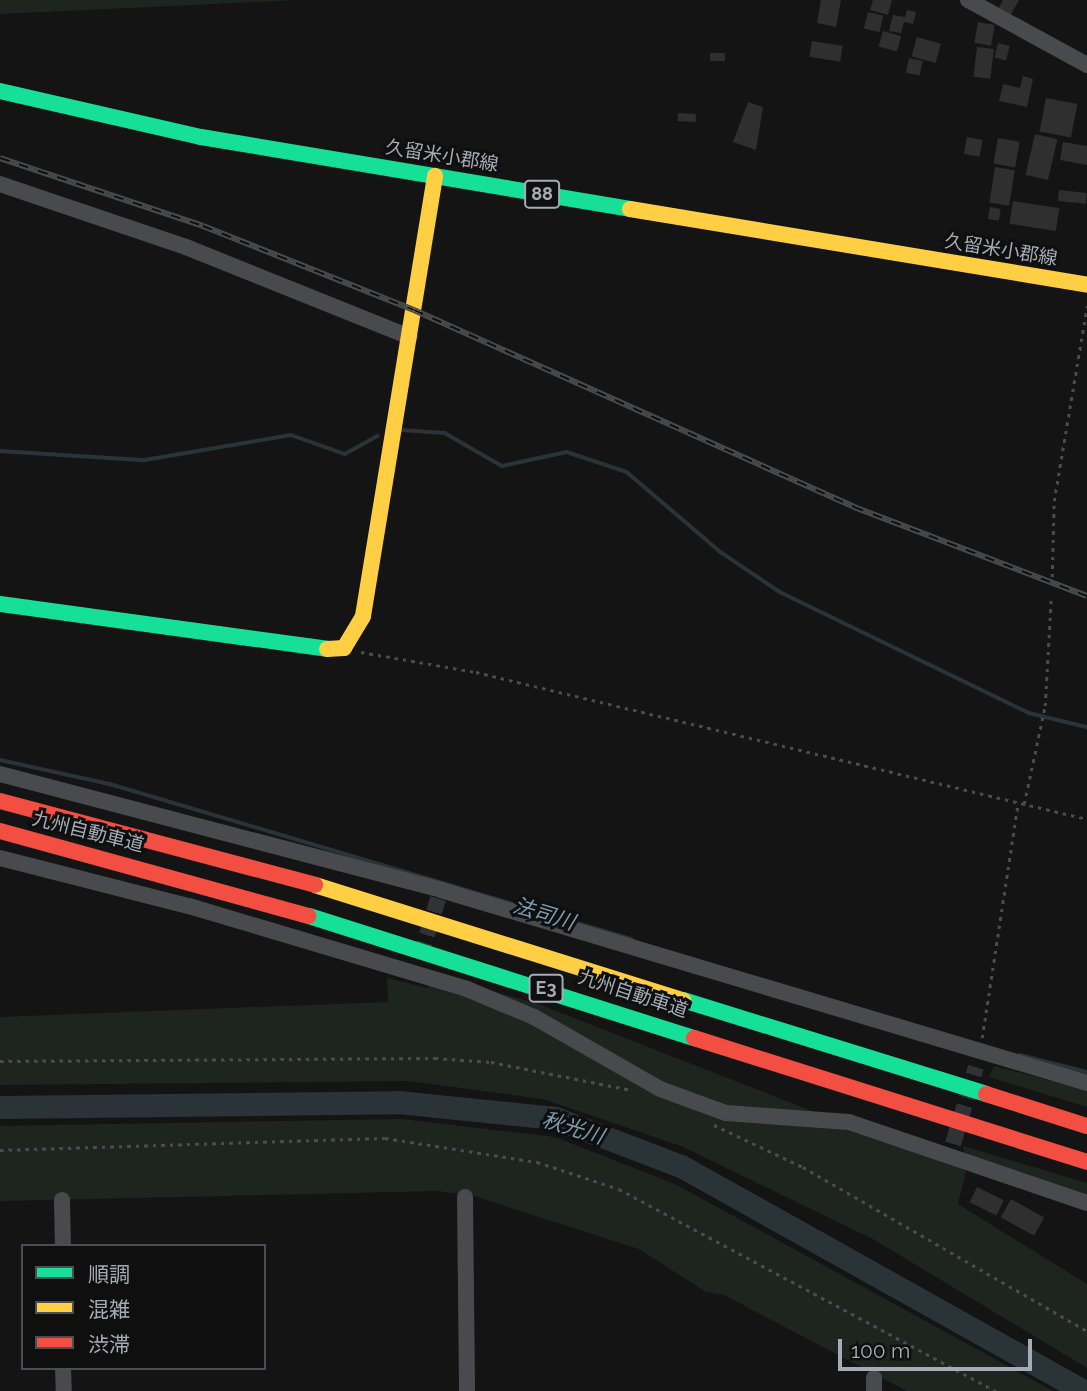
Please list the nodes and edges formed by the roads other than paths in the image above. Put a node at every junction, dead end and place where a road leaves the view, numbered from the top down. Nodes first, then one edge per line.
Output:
1 (968, 0) edge
2 (1087, 65) edge
3 (0, 90) edge
4 (435, 176) junction
5 (0, 184) edge
6 (1087, 283) edge
7 (410, 337) junction
8 (0, 604) edge
9 (0, 774) edge
10 (0, 801) edge
11 (0, 831) edge
12 (0, 858) edge
13 (1087, 1083) edge
14 (1087, 1126) edge
15 (1087, 1162) edge
16 (465, 1197) dead end
17 (62, 1200) dead end
18 (1087, 1203) edge
19 (63, 1244) edge
20 (63, 1370) edge
21 (64, 1391) edge
22 (467, 1391) edge

1 - 2 street
3 - 4 main road, 久留米小郡線 / 88
4 - 6 main road, 久留米小郡線 / 88
4 - 7 main road
5 - 7 street
7 - 8 main road
9 - 13 street
10 - 14 main road, 九州自動車道 / E3
11 - 15 main road, 九州自動車道 / E3
12 - 18 street
16 - 22 street
17 - 19 street
20 - 21 street

